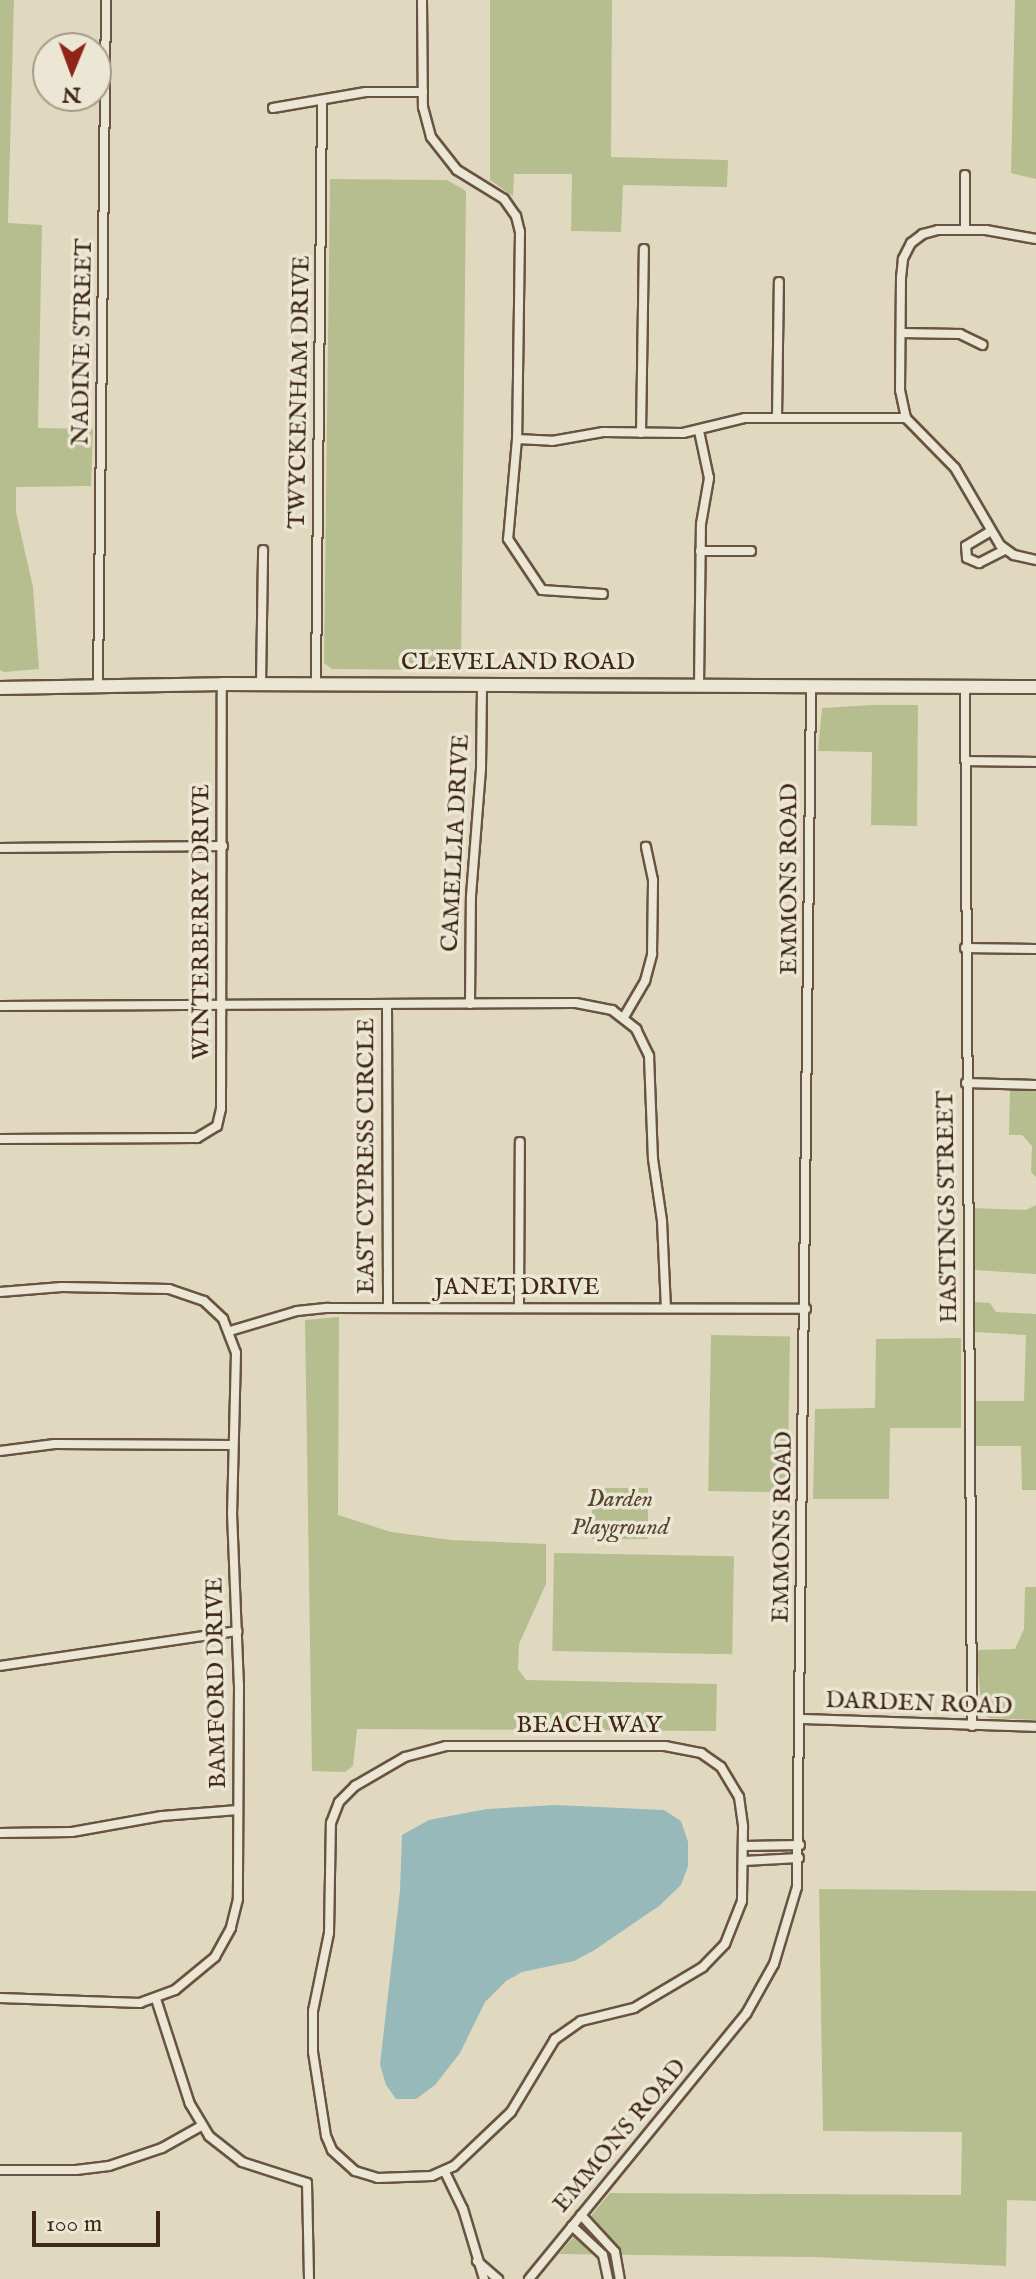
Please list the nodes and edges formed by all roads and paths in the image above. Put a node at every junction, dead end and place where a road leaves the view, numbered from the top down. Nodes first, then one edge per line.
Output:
1 (106, 0) edge
2 (422, 0) edge
3 (423, 92) junction
4 (322, 101) junction
5 (273, 108) dead end
6 (965, 175) dead end
7 (965, 230) junction
8 (1036, 239) edge
9 (644, 249) dead end
10 (779, 282) dead end
11 (901, 333) junction
12 (983, 345) dead end
13 (777, 418) junction
14 (906, 418) junction
15 (699, 431) junction
16 (641, 433) junction
17 (517, 439) junction
18 (991, 531) junction
19 (263, 550) dead end
20 (1005, 550) junction
21 (700, 551) junction
22 (751, 551) dead end
23 (1036, 560) edge
24 (603, 594) dead end
25 (98, 684) junction
26 (222, 684) junction
27 (261, 684) junction
28 (316, 684) junction
29 (482, 684) junction
30 (699, 685) junction
31 (811, 686) junction
32 (965, 687) junction
33 (1036, 687) edge
34 (0, 688) edge
35 (966, 761) junction
36 (1036, 762) edge
37 (223, 846) junction
38 (646, 847) dead end
39 (0, 848) edge
40 (965, 948) junction
41 (1036, 949) edge
42 (221, 1004) junction
43 (387, 1004) junction
44 (470, 1004) junction
45 (0, 1006) edge
46 (624, 1017) junction
47 (966, 1083) junction
48 (1036, 1085) edge
49 (0, 1139) edge
50 (520, 1142) dead end
51 (0, 1292) edge
52 (388, 1308) junction
53 (519, 1308) junction
54 (666, 1308) junction
55 (806, 1309) junction
56 (230, 1331) junction
57 (232, 1445) junction
58 (0, 1451) edge
59 (237, 1631) junction
60 (0, 1666) edge
61 (800, 1719) junction
62 (972, 1726) junction
63 (1036, 1727) edge
64 (238, 1810) junction
65 (0, 1833) edge
66 (800, 1845) junction
67 (744, 1846) junction
68 (799, 1858) junction
69 (744, 1861) junction
70 (0, 1998) edge
71 (156, 1999) junction
72 (201, 2126) junction
73 (0, 2170) edge
74 (445, 2172) junction
75 (581, 2215) junction
76 (572, 2226) junction
77 (477, 2261) junction
78 (309, 2279) edge
79 (484, 2279) edge
80 (498, 2279) edge
81 (529, 2279) edge
82 (608, 2279) edge
83 (620, 2279) edge

1 - 25 street, NADINE STREET
2 - 3 street
3 - 4 street
3 - 17 street
4 - 5 street
4 - 28 street, TWYCKENHAM DRIVE
6 - 7 street
7 - 8 street
7 - 11 street
9 - 16 street
10 - 13 street
11 - 12 street
11 - 14 street
13 - 14 street
13 - 15 street
14 - 18 street
15 - 16 street
15 - 21 street
16 - 17 street
17 - 24 street
18 - 20 street
18 - 20 street
19 - 27 street
20 - 23 street
21 - 22 street
21 - 30 street
25 - 26 main road, CLEVELAND ROAD
25 - 34 main road, CLEVELAND ROAD
26 - 27 main road, CLEVELAND ROAD
26 - 37 street, WINTERBERRY DRIVE
27 - 28 main road, CLEVELAND ROAD
28 - 29 main road, CLEVELAND ROAD
29 - 30 main road, CLEVELAND ROAD
29 - 44 street, CAMELLIA DRIVE
30 - 31 main road, CLEVELAND ROAD
31 - 32 main road, CLEVELAND ROAD
31 - 55 street, EMMONS ROAD
32 - 33 main road, CLEVELAND ROAD
32 - 35 street, HASTINGS STREET
35 - 36 street
35 - 40 street, HASTINGS STREET
37 - 39 street
37 - 42 street, WINTERBERRY DRIVE
38 - 46 street
40 - 41 street
40 - 47 street, HASTINGS STREET
42 - 43 street
42 - 45 street
42 - 49 street, WINTERBERRY DRIVE
43 - 44 street
43 - 52 street, EAST CYPRESS CIRCLE
44 - 46 street
46 - 54 street
47 - 48 street
47 - 62 street, HASTINGS STREET
50 - 53 street
51 - 56 street
52 - 53 street, JANET DRIVE
52 - 56 street, JANET DRIVE
53 - 54 street, JANET DRIVE
54 - 55 street, JANET DRIVE
55 - 61 street, EMMONS ROAD
56 - 57 street, BAMFORD DRIVE
57 - 58 street
57 - 59 street, BAMFORD DRIVE
59 - 60 street
59 - 64 street, BAMFORD DRIVE
61 - 62 street, DARDEN ROAD
61 - 66 street, EMMONS ROAD
62 - 63 street, DARDEN ROAD
64 - 65 street
64 - 71 street, BAMFORD DRIVE
66 - 67 street
66 - 68 street, EMMONS ROAD
67 - 69 street, BEACH WAY
67 - 74 street, BEACH WAY
68 - 69 street
68 - 75 street, EMMONS ROAD
69 - 74 street, BEACH WAY
70 - 71 street
71 - 72 street
72 - 73 street
72 - 78 street
74 - 77 street
75 - 76 street, EMMONS ROAD
75 - 83 street
76 - 81 street, EMMONS ROAD
76 - 82 street
77 - 79 street
77 - 80 street

